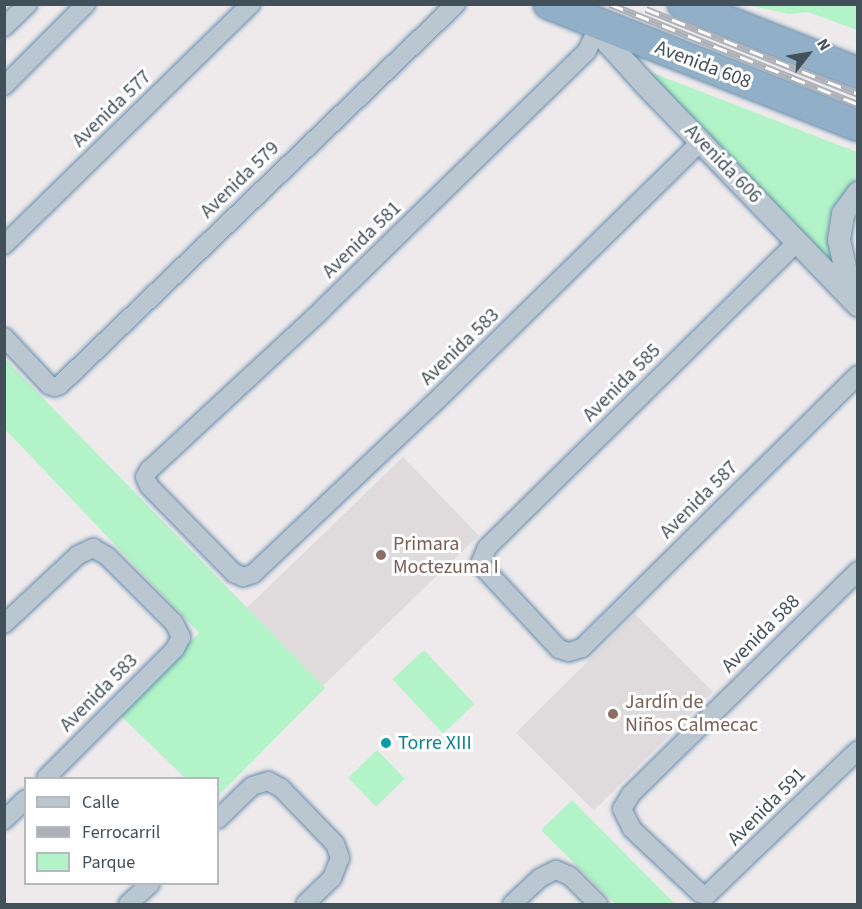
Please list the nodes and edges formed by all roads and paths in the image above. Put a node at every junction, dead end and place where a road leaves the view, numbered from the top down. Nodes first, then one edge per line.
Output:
1 (28, 4) edge
2 (86, 4) edge
3 (251, 4) edge
4 (456, 4) edge
5 (549, 4) edge
6 (683, 4) edge
7 (599, 26) junction
8 (4, 27) edge
9 (858, 73) edge
10 (4, 86) edge
11 (858, 126) edge
12 (701, 142) junction
13 (858, 193) edge
14 (797, 242) junction
15 (4, 246) edge
16 (855, 302) edge
17 (4, 337) edge
18 (858, 375) edge
19 (858, 570) edge
20 (243, 577) joint
21 (4, 624) edge
22 (569, 652) joint
23 (858, 750) edge
24 (47, 777) edge
25 (24, 801) edge
26 (219, 818) edge
27 (4, 820) edge
28 (149, 885) edge
29 (707, 895) joint
30 (128, 904) edge
31 (305, 904) edge
32 (512, 904) edge
33 (597, 904) edge

1 - 8 street
2 - 10 street
3 - 15 street, Avenida 577
4 - 17 street, Avenida 579
5 - 7 highway, Avenida 608
6 - 9 highway
7 - 11 highway, Avenida 608
7 - 12 street, Avenida 606
7 - 20 street, Avenida 581
12 - 14 street, Avenida 606
12 - 20 street, Avenida 583
13 - 16 street, Avenida 606
14 - 16 street, Avenida 606
14 - 22 street, Avenida 585
18 - 22 street, Avenida 587
19 - 29 street, Avenida 588
21 - 24 street, Avenida 583
23 - 29 street, Avenida 591
25 - 27 street
26 - 31 street
28 - 30 street
32 - 33 street

